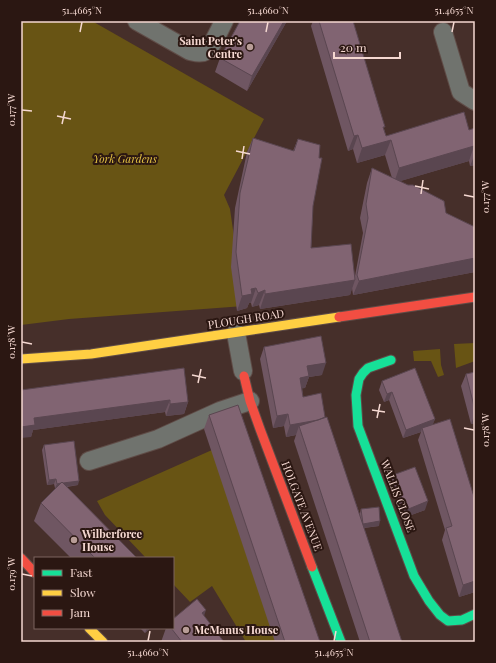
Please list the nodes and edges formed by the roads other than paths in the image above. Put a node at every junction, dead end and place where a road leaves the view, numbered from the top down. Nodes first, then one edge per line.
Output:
1 (137, 21) edge
2 (224, 21) edge
3 (443, 32) dead end
4 (475, 101) edge
5 (475, 297) edge
6 (236, 333) junction
7 (21, 359) edge
8 (391, 360) dead end
9 (244, 374) joint
10 (250, 401) junction
11 (90, 461) dead end
12 (21, 558) edge
13 (34, 572) edge
14 (475, 614) edge
15 (90, 629) edge
16 (103, 642) edge
17 (341, 642) edge

1 - 2 street
3 - 4 street
5 - 6 main road, PLOUGH ROAD
6 - 7 main road, PLOUGH ROAD
6 - 9 street
8 - 14 main road, WALLIS CLOSE
9 - 10 main road, HOLGATE AVENUE
10 - 11 street
10 - 17 main road, HOLGATE AVENUE
12 - 13 main road
15 - 16 main road

